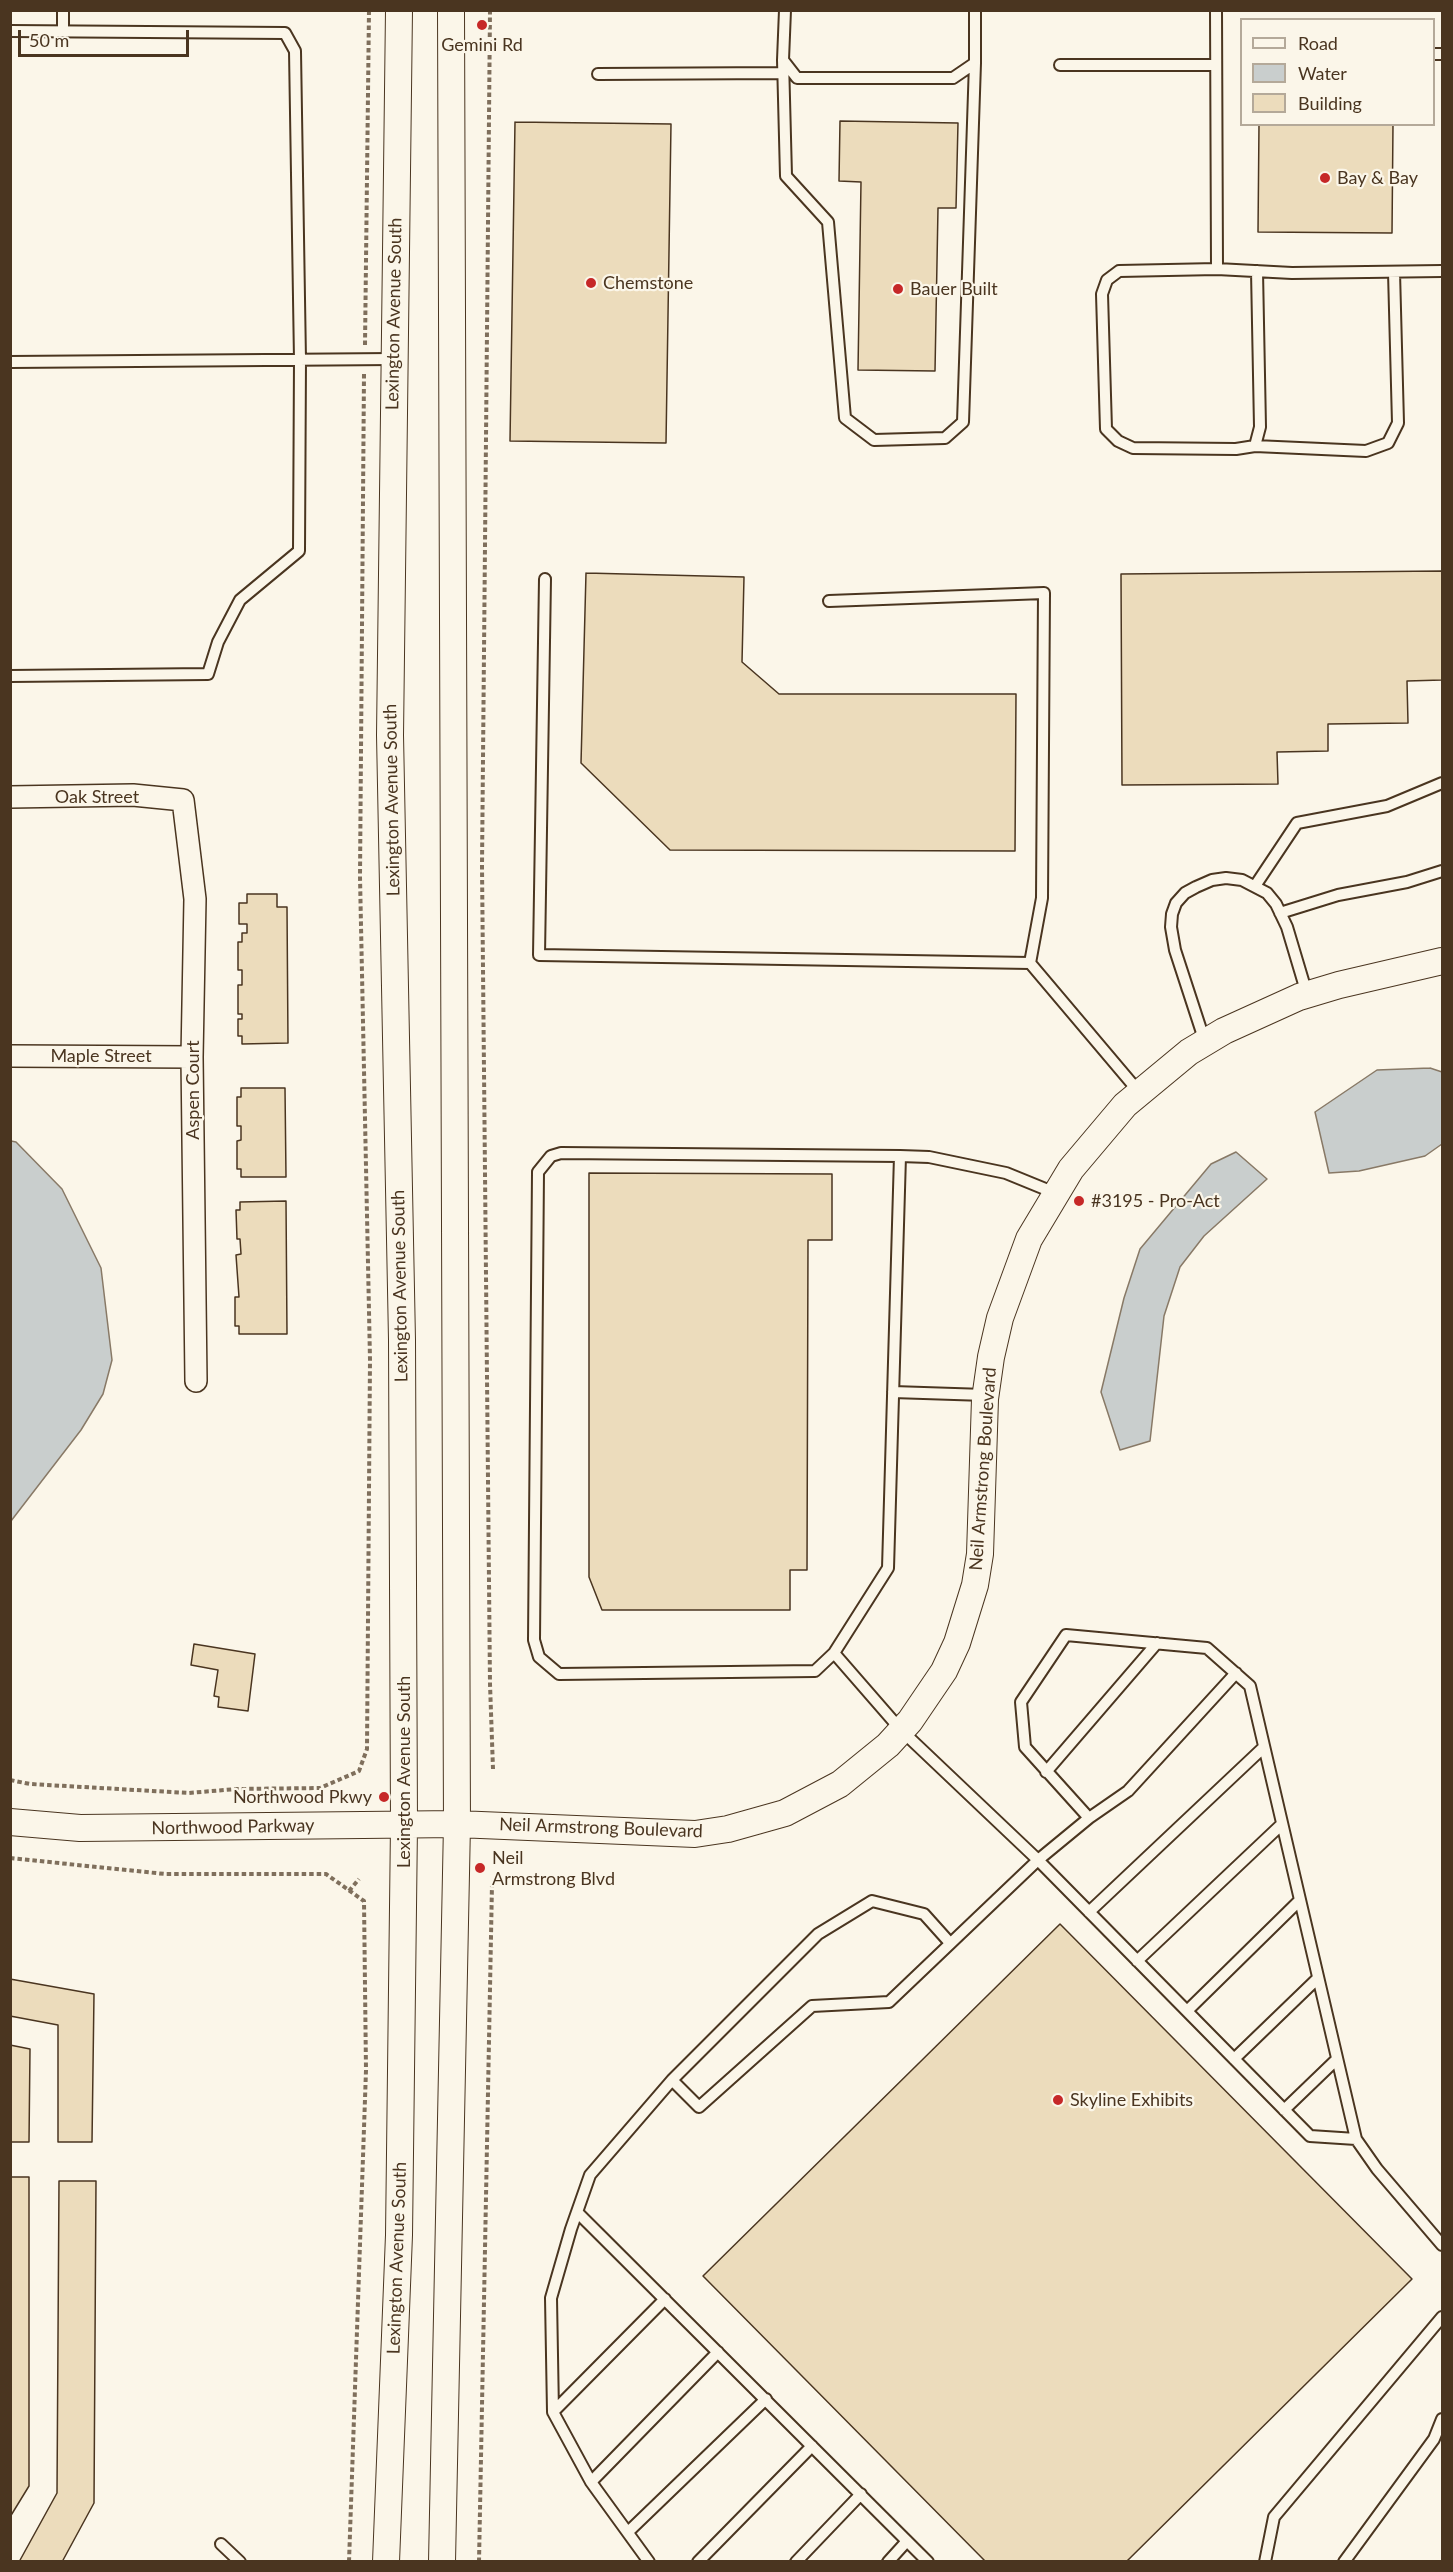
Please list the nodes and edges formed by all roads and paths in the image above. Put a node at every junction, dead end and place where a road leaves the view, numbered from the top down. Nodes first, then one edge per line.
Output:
1 (63, 10) edge
2 (369, 10) edge
3 (399, 10) edge
4 (451, 10) edge
5 (490, 10) edge
6 (785, 10) edge
7 (975, 10) edge
8 (1216, 10) edge
9 (63, 30) junction
10 (10, 31) edge
11 (783, 60) junction
12 (975, 63) junction
13 (1060, 65) dead end
14 (1216, 65) junction
15 (783, 73) junction
16 (598, 74) dead end
17 (1217, 269) junction
18 (1257, 271) junction
19 (1443, 271) edge
20 (1394, 272) junction
21 (364, 359) junction
22 (393, 359) junction
23 (300, 360) junction
24 (10, 362) edge
25 (1255, 446) junction
26 (545, 579) dead end
27 (829, 601) dead end
28 (10, 676) edge
29 (1443, 783) edge
30 (10, 797) edge
31 (183, 800) joint
32 (1443, 871) edge
33 (1256, 886) junction
34 (1280, 913) junction
35 (1443, 961) edge
36 (1030, 963) junction
37 (1307, 995) junction
38 (1205, 1043) junction
39 (10, 1056) edge
40 (192, 1057) junction
41 (1139, 1092) junction
42 (900, 1156) junction
43 (1055, 1193) junction
44 (196, 1381) dead end
45 (893, 1392) junction
46 (985, 1395) junction
47 (1157, 1643) junction
48 (834, 1653) junction
49 (1236, 1673) junction
50 (901, 1730) junction
51 (1264, 1747) junction
52 (493, 1769) dead end
53 (1046, 1772) junction
54 (10, 1780) edge
55 (1089, 1818) junction
56 (10, 1822) edge
57 (405, 1824) junction
58 (457, 1824) junction
59 (1282, 1824) junction
60 (10, 1858) edge
61 (1038, 1860) junction
62 (359, 1879) dead end
63 (492, 1884) dead end
64 (349, 1891) junction
65 (1300, 1900) junction
66 (1089, 1912) junction
67 (950, 1943) junction
68 (1137, 1961) junction
69 (1318, 1978) junction
70 (1187, 2011) junction
71 (1234, 2059) junction
72 (1337, 2059) junction
73 (672, 2080) junction
74 (1284, 2110) junction
75 (1356, 2139) junction
76 (577, 2212) junction
77 (1443, 2245) edge
78 (665, 2299) junction
79 (1443, 2317) edge
80 (718, 2352) junction
81 (765, 2399) junction
82 (554, 2412) junction
83 (1443, 2419) edge
84 (812, 2446) junction
85 (591, 2482) junction
86 (861, 2494) junction
87 (628, 2532) junction
88 (907, 2541) junction
89 (221, 2544) dead end
90 (240, 2562) edge
91 (349, 2562) edge
92 (386, 2562) edge
93 (442, 2562) edge
94 (479, 2562) edge
95 (649, 2562) edge
96 (698, 2562) edge
97 (796, 2562) edge
98 (888, 2562) edge
99 (928, 2562) edge
100 (1266, 2562) edge
101 (1344, 2562) edge

1 - 9 lane
2 - 21 path
3 - 22 street, Lexington Avenue South
4 - 58 street
5 - 52 path
6 - 11 lane
7 - 12 lane
8 - 14 lane
9 - 10 lane
9 - 23 lane
11 - 12 lane
11 - 15 lane
12 - 15 lane
13 - 14 lane
14 - 17 lane
15 - 16 lane
17 - 18 lane
17 - 25 lane
18 - 20 lane
18 - 25 lane
19 - 20 lane
20 - 25 lane
21 - 22 lane
21 - 23 lane
21 - 54 path
22 - 57 street, Lexington Avenue South
23 - 24 lane
23 - 28 lane
26 - 36 lane
27 - 36 lane
29 - 33 lane
30 - 31 street, Oak Street
31 - 40 street, Aspen Court
32 - 34 lane
33 - 34 lane
33 - 38 lane
34 - 37 lane
35 - 37 street, Neil Armstrong Boulevard
36 - 41 lane
37 - 38 street, Neil Armstrong Boulevard
38 - 41 street, Neil Armstrong Boulevard
39 - 40 street, Maple Street
40 - 44 street, Aspen Court
41 - 43 street, Neil Armstrong Boulevard
42 - 43 lane
42 - 45 lane
42 - 48 lane
43 - 46 street, Neil Armstrong Boulevard
45 - 46 lane
45 - 48 lane
46 - 50 street, Neil Armstrong Boulevard
47 - 49 lane
47 - 53 lane
47 - 53 lane
48 - 50 lane
49 - 51 lane
49 - 55 lane
50 - 58 street, Neil Armstrong Boulevard
50 - 61 lane
51 - 59 lane
51 - 66 lane
53 - 55 lane
55 - 61 lane
56 - 57 street, Northwood Parkway
57 - 58 street, Northwood Parkway
57 - 92 street, Lexington Avenue South
58 - 93 street
59 - 65 lane
59 - 68 lane
60 - 64 path
61 - 66 lane
61 - 67 lane
62 - 64 path
63 - 94 path
64 - 91 path
65 - 69 lane
65 - 70 lane
66 - 68 lane
67 - 73 lane
67 - 73 lane
68 - 70 lane
69 - 71 lane
69 - 72 lane
70 - 71 lane
71 - 74 lane
72 - 74 lane
72 - 75 lane
73 - 76 lane
74 - 75 lane
75 - 77 lane
76 - 78 lane
76 - 82 lane
78 - 80 lane
78 - 82 lane
79 - 100 lane
80 - 81 lane
80 - 85 lane
81 - 84 lane
81 - 87 lane
82 - 85 lane
83 - 101 lane
84 - 86 lane
84 - 96 lane
85 - 87 lane
86 - 88 lane
86 - 97 lane
87 - 95 lane
88 - 98 lane
88 - 99 lane
89 - 90 lane

